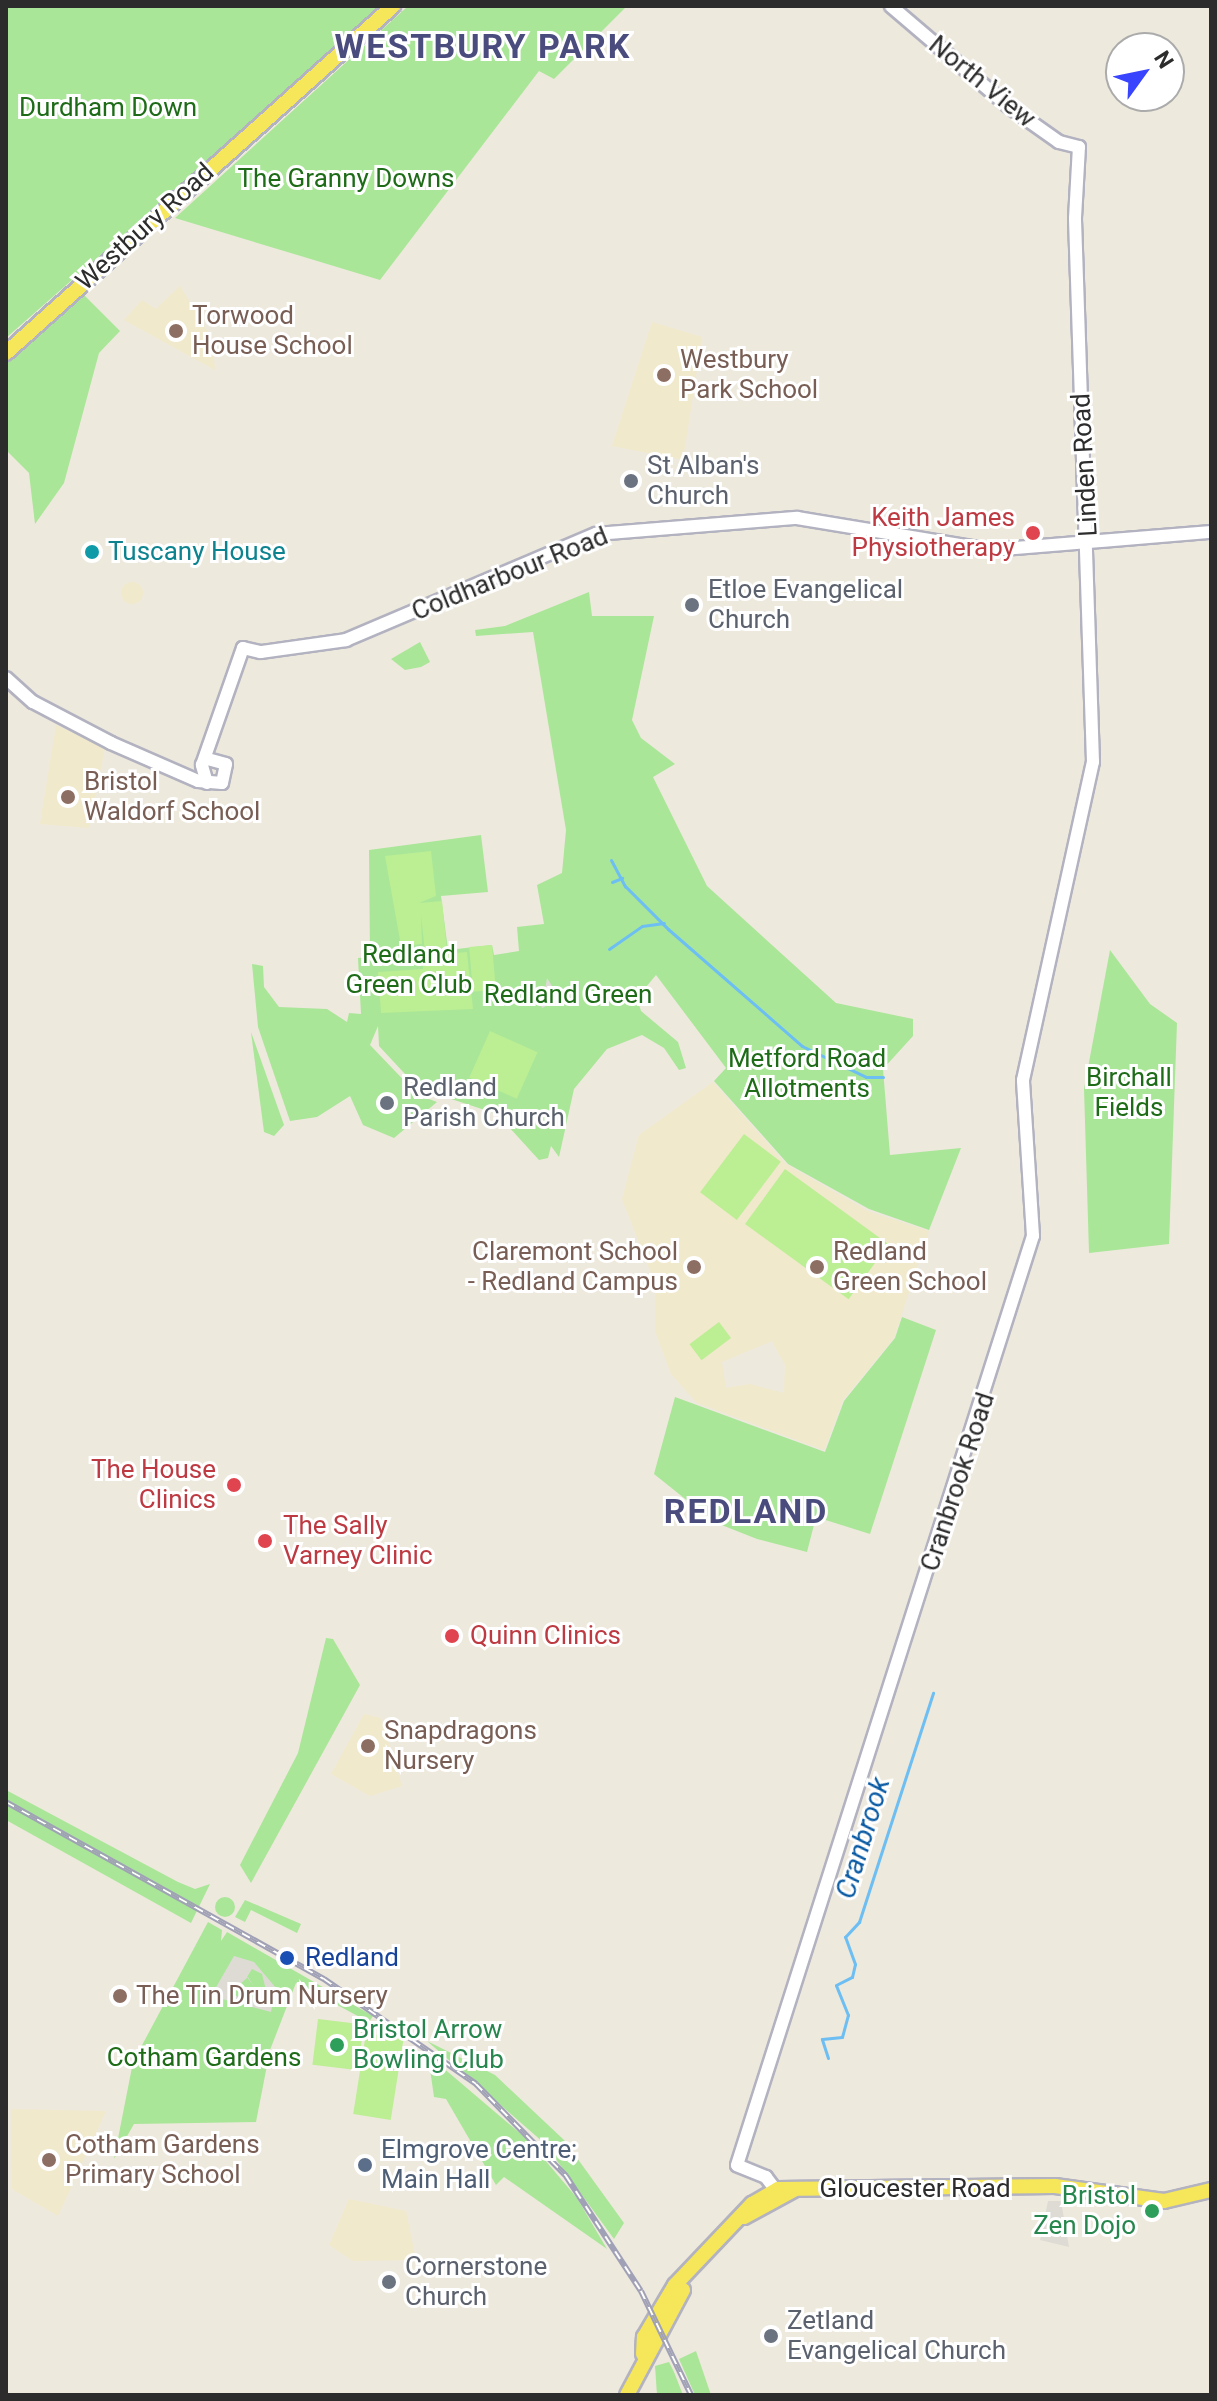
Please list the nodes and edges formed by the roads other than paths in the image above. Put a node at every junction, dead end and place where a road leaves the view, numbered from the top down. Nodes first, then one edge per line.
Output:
1 (393, 6) edge
2 (891, 6) edge
3 (1079, 147) joint
4 (6, 353) edge
5 (1211, 532) edge
6 (1088, 540) junction
7 (6, 678) edge
8 (208, 762) junction
9 (180, 774) junction
10 (207, 783) junction
11 (1089, 783) joint
12 (1211, 2190) edge
13 (774, 2196) junction
14 (627, 2395) edge

1 - 4 main road, Westbury Road
2 - 3 main road, North View
3 - 6 main road, Linden Road
5 - 6 main road, Coldharbour Road
6 - 8 main road, Coldharbour Road
6 - 11 main road, Linden Road
7 - 9 main road
8 - 9 main road
8 - 10 main road
8 - 10 main road
9 - 10 main road
11 - 13 main road, Cranbrook Road
12 - 13 main road, Gloucester Road
13 - 14 main road

